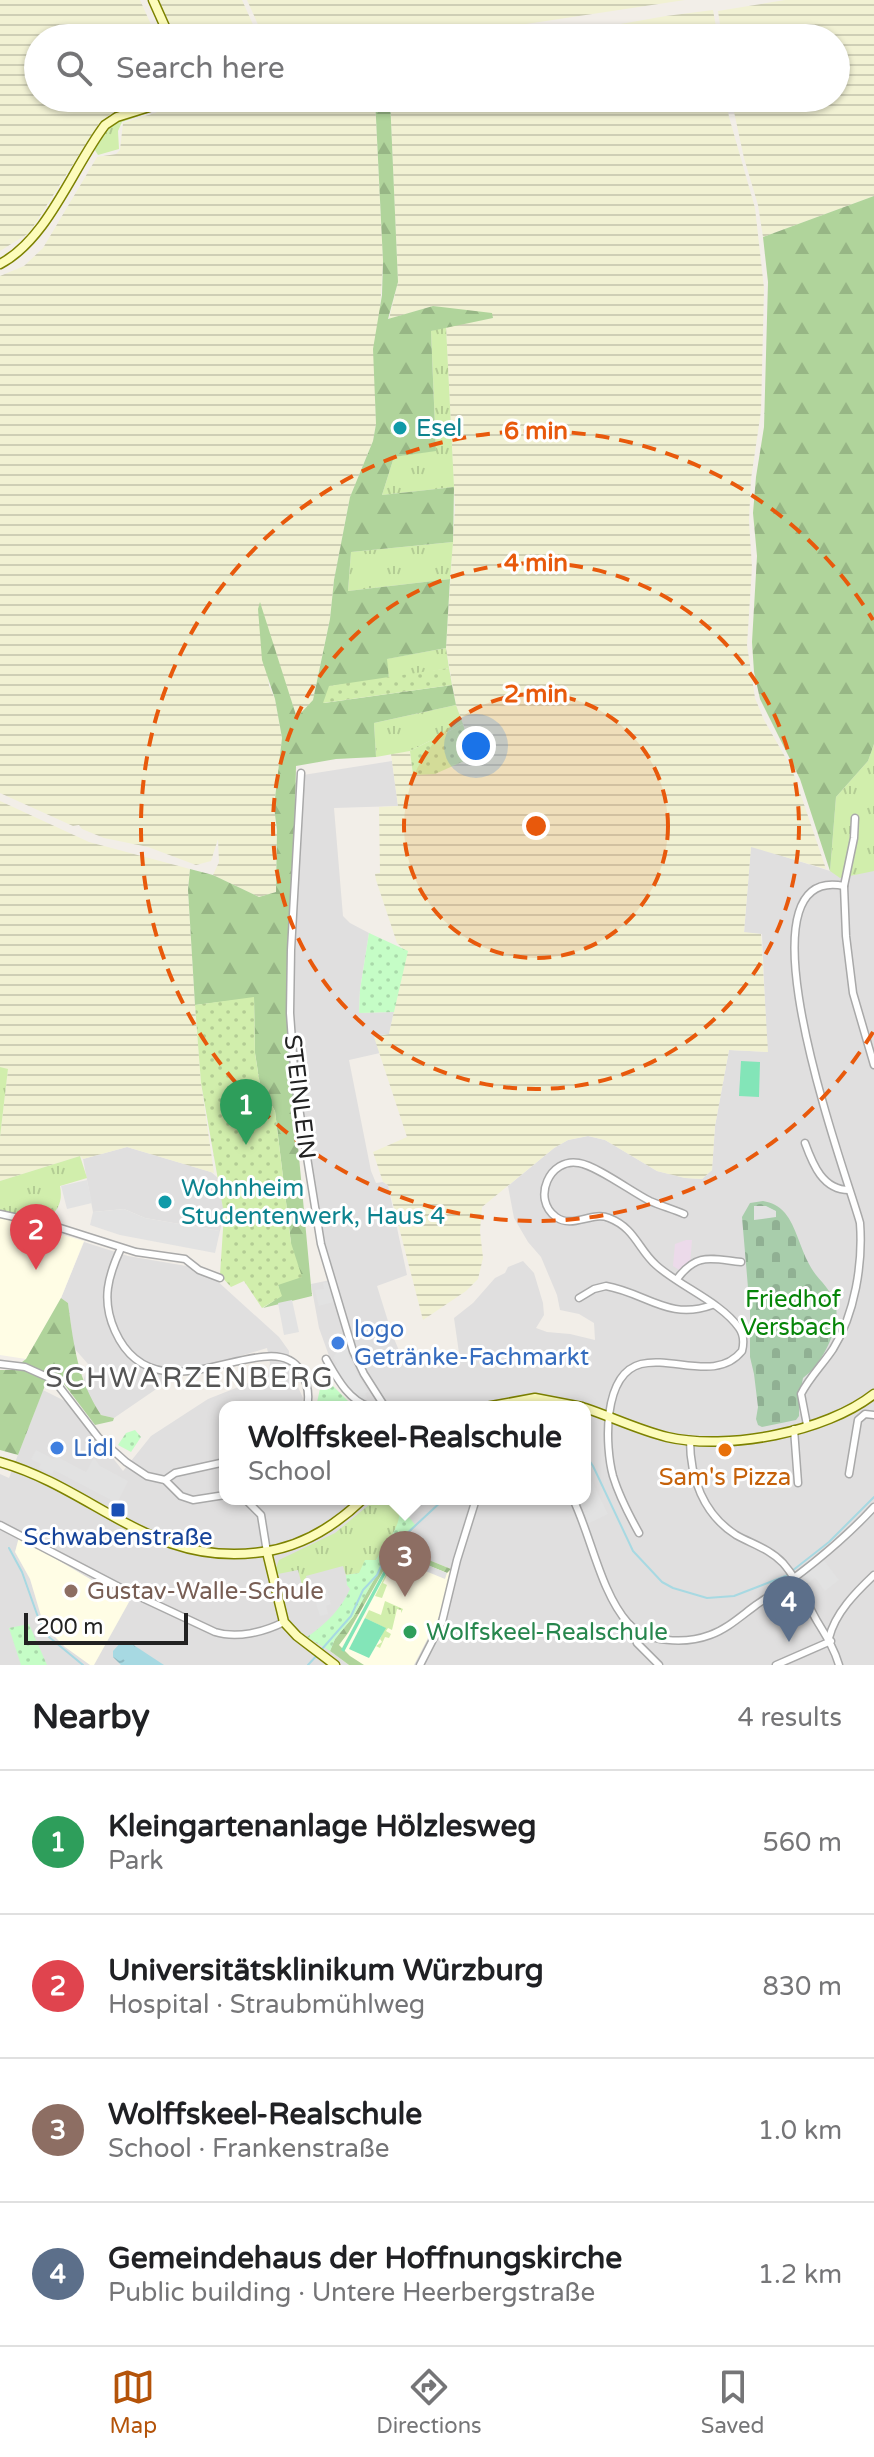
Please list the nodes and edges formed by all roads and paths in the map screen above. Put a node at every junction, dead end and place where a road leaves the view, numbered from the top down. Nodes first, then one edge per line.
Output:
1 (153, 0) edge
2 (164, 24) edge
3 (133, 112) edge
4 (0, 264) edge
5 (301, 773) dead end
6 (855, 818) dead end
7 (840, 885) junction
8 (874, 1065) edge
9 (805, 1143) dead end
10 (849, 1190) junction
11 (0, 1214) edge
12 (684, 1214) dead end
13 (121, 1248) junction
14 (741, 1262) dead end
15 (220, 1278) dead end
16 (677, 1279) junction
17 (579, 1298) dead end
18 (712, 1305) junction
19 (326, 1359) dead end
20 (0, 1364) edge
21 (874, 1394) edge
22 (308, 1401) edge
23 (355, 1401) edge
24 (381, 1401) edge
25 (518, 1401) edge
26 (549, 1401) edge
27 (591, 1411) edge
28 (874, 1415) edge
29 (609, 1417) junction
30 (807, 1425) junction
31 (794, 1429) junction
32 (690, 1440) junction
33 (0, 1462) edge
34 (219, 1463) edge
35 (849, 1474) dead end
36 (165, 1480) junction
37 (798, 1483) dead end
38 (219, 1496) edge
39 (251, 1505) edge
40 (356, 1505) edge
41 (474, 1505) edge
42 (575, 1505) edge
43 (874, 1507) edge
44 (0, 1525) edge
45 (639, 1533) dead end
46 (267, 1552) junction
47 (874, 1575) edge
48 (795, 1578) junction
49 (284, 1622) junction
50 (630, 1625) junction
51 (830, 1639) junction
52 (331, 1662) edge
53 (420, 1665) edge
54 (659, 1665) edge
55 (776, 1665) edge
56 (839, 1665) edge

1 - 2 main road
3 - 4 main road
5 - 24 street, STEINLEIN
6 - 7 street
7 - 8 street
7 - 10 street
9 - 10 street
10 - 30 street
11 - 13 street
12 - 16 street
13 - 15 street
13 - 22 street
14 - 16 street
16 - 18 street
17 - 18 street
18 - 29 street
19 - 23 street
20 - 36 street
21 - 30 main road
25 - 26 main road
27 - 29 main road
28 - 35 street
29 - 32 main road
29 - 45 street
30 - 31 main road
31 - 32 main road
31 - 37 street
32 - 48 street
33 - 46 main road
34 - 36 street
36 - 38 street
39 - 46 street
40 - 46 main road
41 - 53 street
42 - 50 street
43 - 48 street
44 - 49 street
46 - 49 main road
47 - 51 street
48 - 50 street
48 - 51 street
49 - 52 main road
50 - 54 street
51 - 55 street
51 - 56 street

